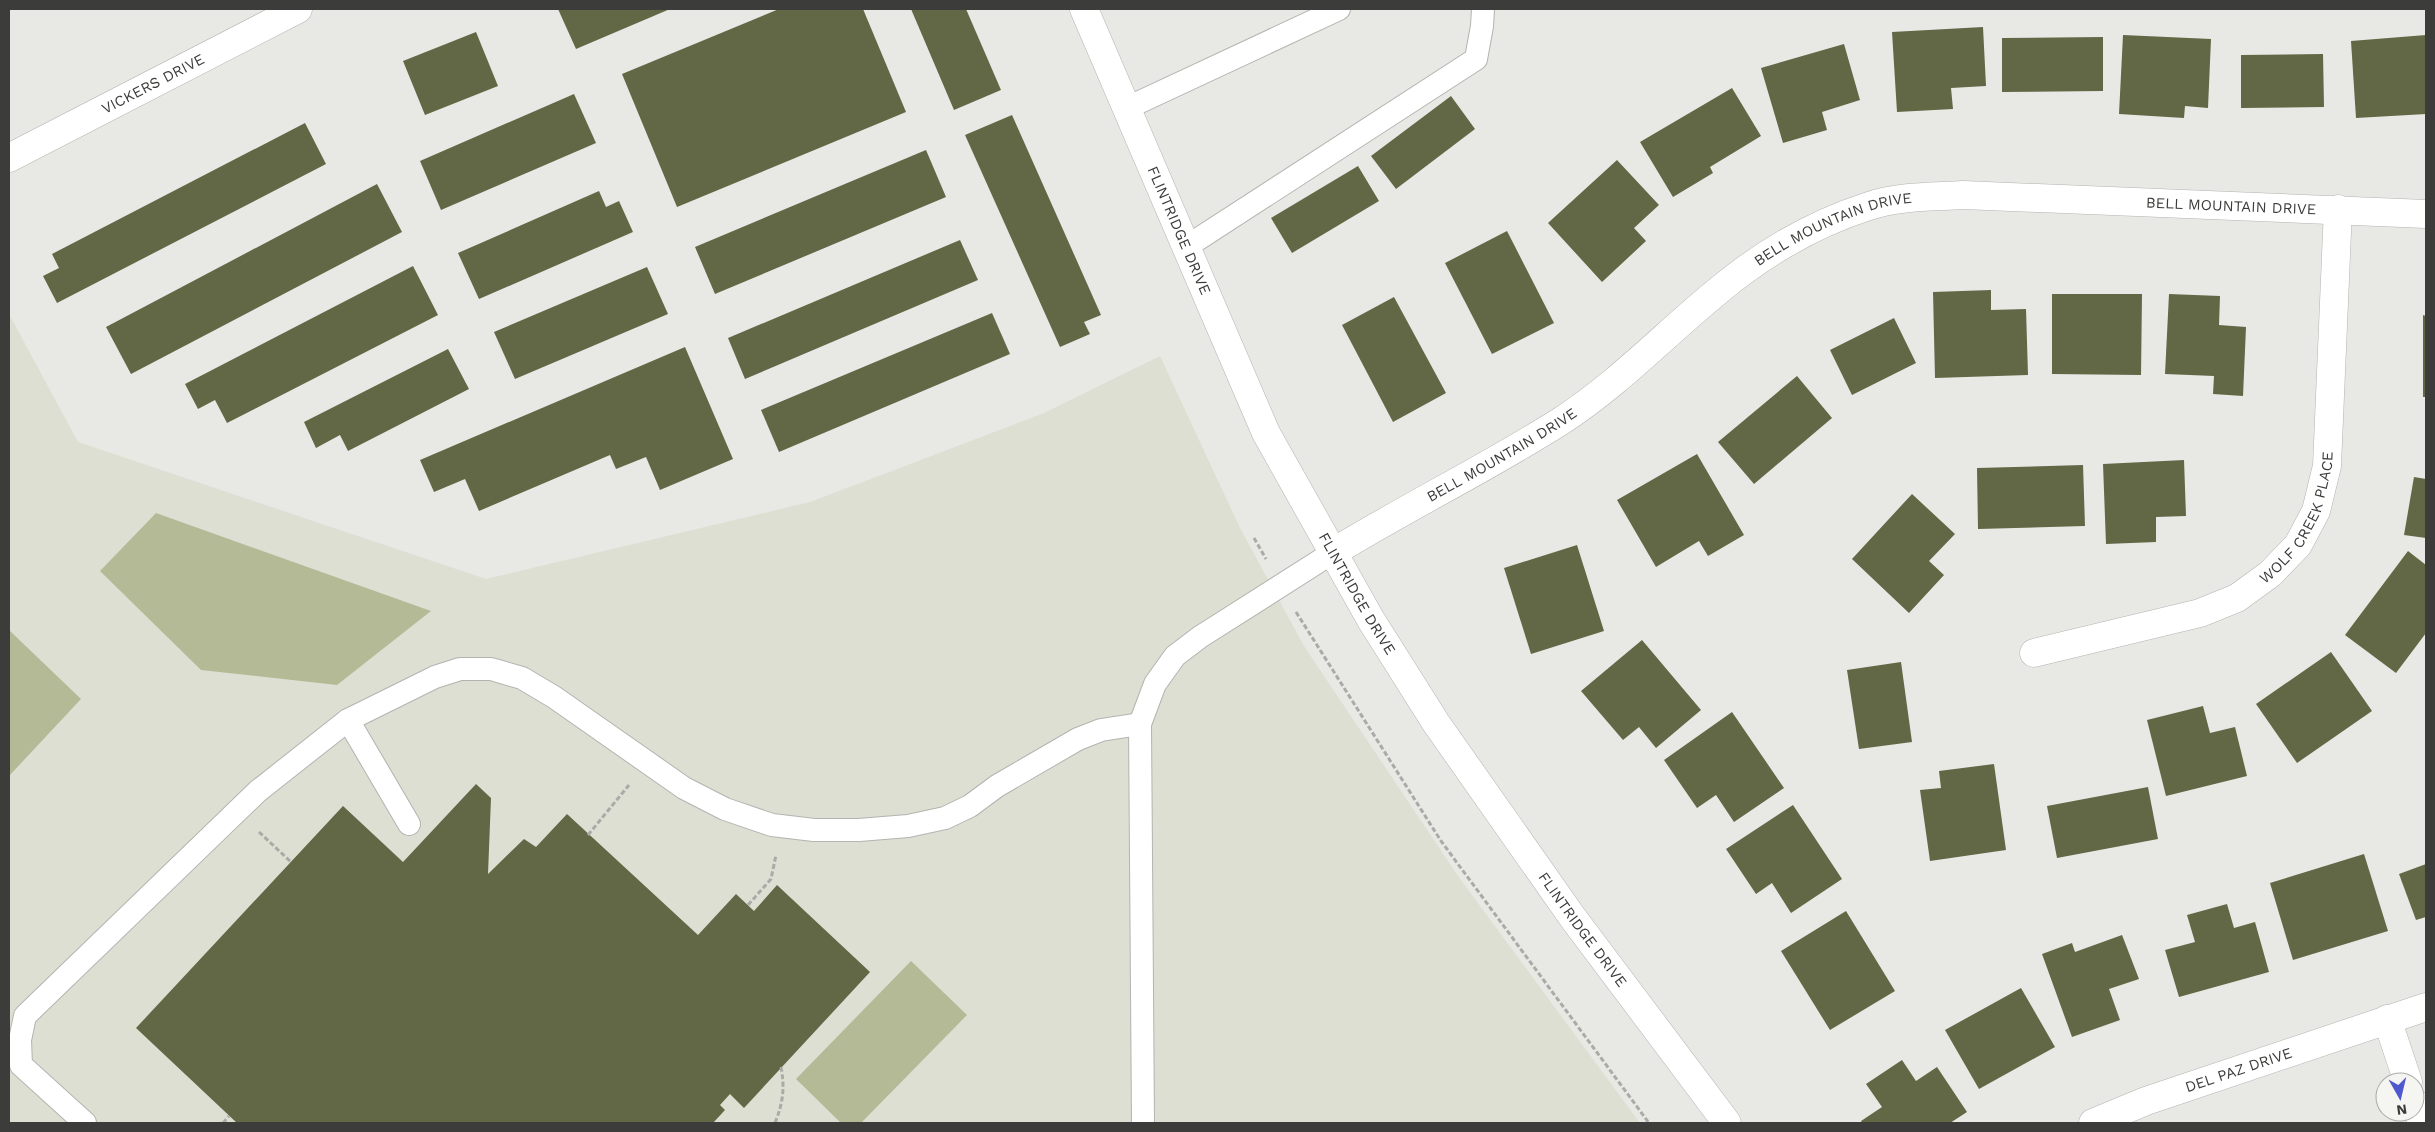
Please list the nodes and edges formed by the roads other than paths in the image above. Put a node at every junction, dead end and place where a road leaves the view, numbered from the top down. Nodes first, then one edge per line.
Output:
1 (298, 9) edge
2 (1084, 9) edge
3 (1339, 9) edge
4 (1482, 9) edge
5 (1127, 108) junction
6 (9, 158) edge
7 (2338, 209) junction
8 (2426, 214) edge
9 (1186, 247) junction
10 (1332, 553) junction
11 (2034, 653) dead end
12 (348, 720) junction
13 (1140, 724) junction
14 (409, 824) dead end
15 (2426, 1007) edge
16 (2386, 1019) junction
17 (2405, 1072) edge
18 (85, 1123) edge
19 (1143, 1123) edge
20 (1727, 1123) edge
21 (2093, 1123) edge

1 - 6 street, VICKERS DRIVE
2 - 5 street, FLINTRIDGE DRIVE
3 - 5 lane
4 - 9 lane
5 - 9 street, FLINTRIDGE DRIVE
7 - 8 street, BELL MOUNTAIN DRIVE
7 - 10 street, BELL MOUNTAIN DRIVE
7 - 11 street, WOLF CREEK PLACE
9 - 10 street, FLINTRIDGE DRIVE
10 - 13 lane
10 - 20 street, FLINTRIDGE DRIVE
12 - 13 lane
12 - 14 lane
12 - 18 lane
13 - 19 lane
15 - 16 street, DEL PAZ DRIVE
16 - 17 street
16 - 21 street, DEL PAZ DRIVE

